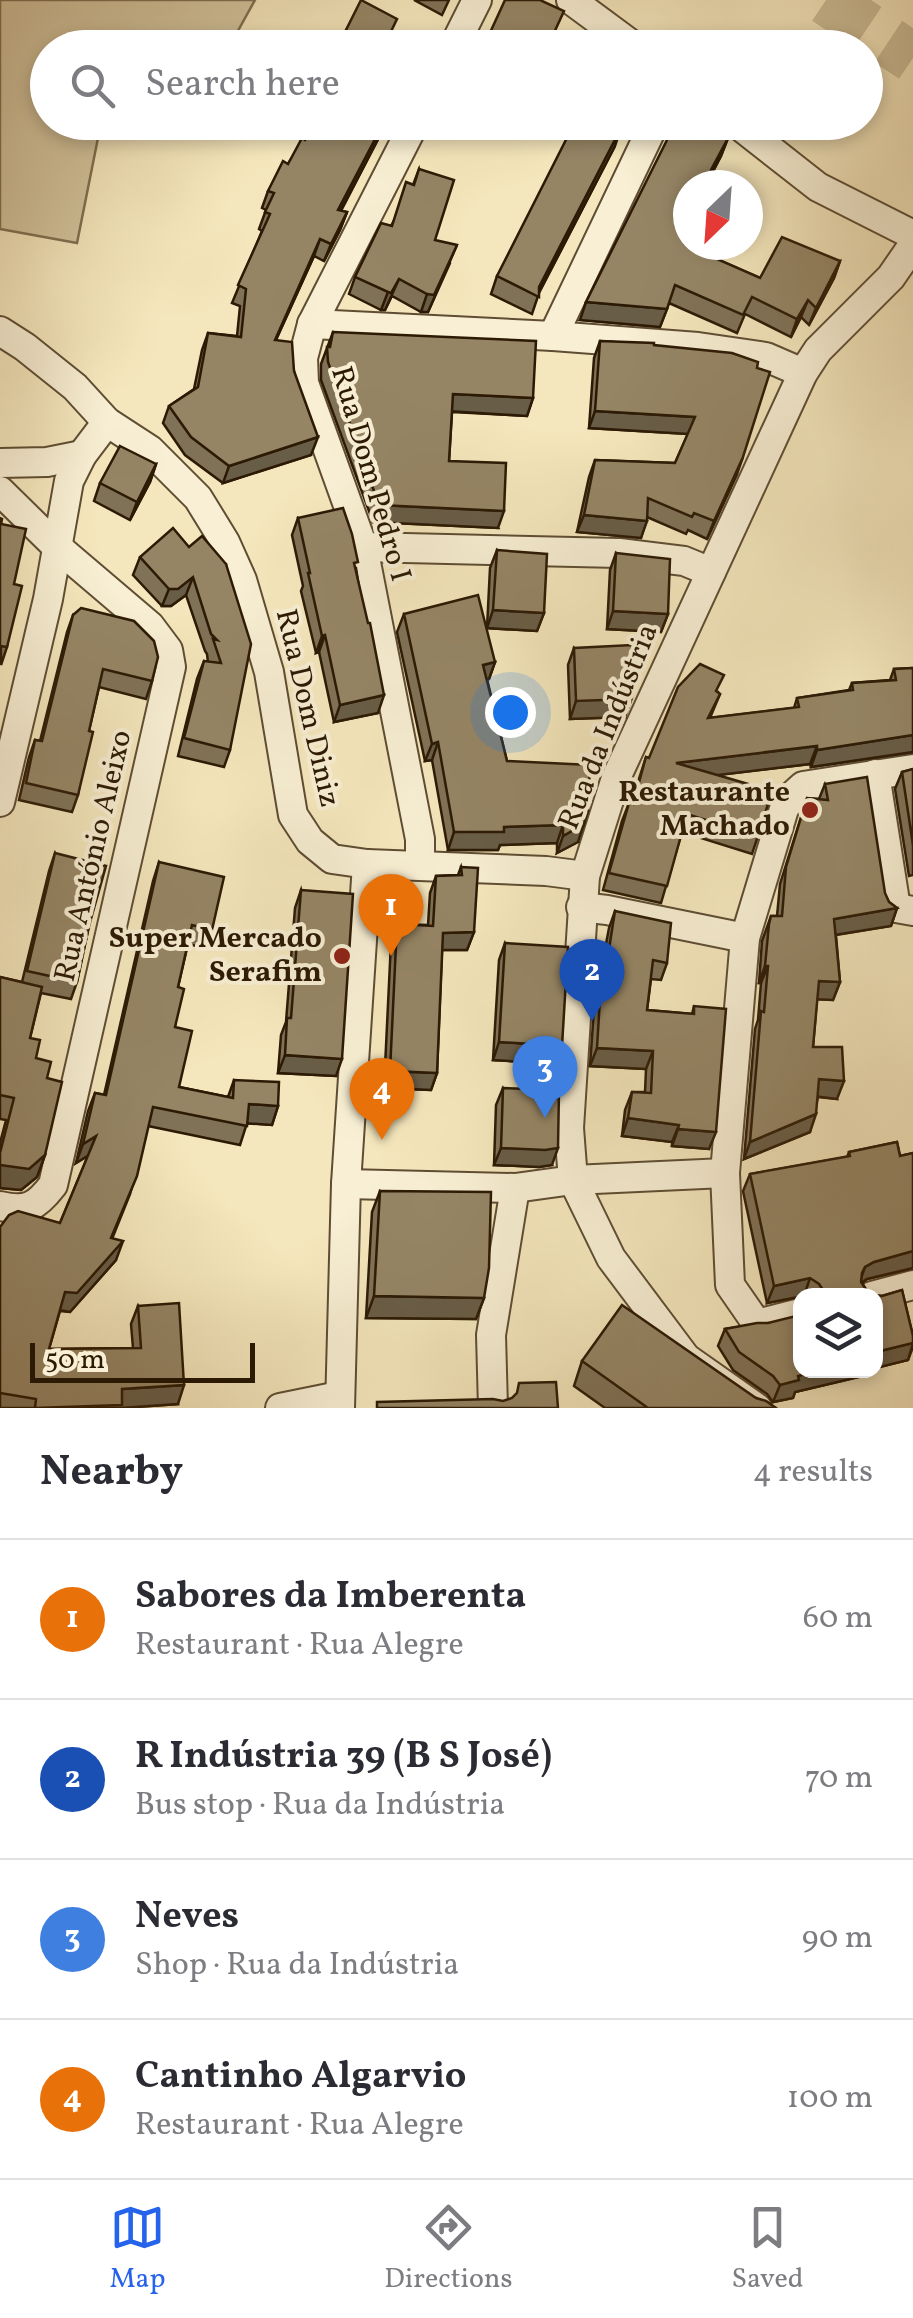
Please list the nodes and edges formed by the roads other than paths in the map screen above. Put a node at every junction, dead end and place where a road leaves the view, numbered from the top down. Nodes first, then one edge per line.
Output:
1 (477, 0) edge
2 (571, 0) edge
3 (462, 30) edge
4 (612, 30) edge
5 (406, 140) edge
6 (646, 140) edge
7 (758, 140) edge
8 (913, 235) edge
9 (913, 244) edge
10 (312, 324) junction
11 (0, 330) edge
12 (553, 336) junction
13 (803, 372) junction
14 (107, 422) junction
15 (82, 455) junction
16 (0, 463) edge
17 (0, 492) edge
18 (56, 546) junction
19 (363, 548) junction
20 (711, 572) junction
21 (913, 769) edge
22 (875, 774) junction
23 (0, 802) edge
24 (367, 864) junction
25 (420, 865) junction
26 (585, 876) junction
27 (582, 907) junction
28 (913, 911) edge
29 (744, 938) junction
30 (725, 1173) junction
31 (573, 1180) junction
32 (346, 1184) junction
33 (515, 1188) junction
34 (10, 1208) edge
35 (913, 1285) edge
36 (883, 1293) edge
37 (793, 1315) edge
38 (340, 1402) edge
39 (280, 1408) edge
40 (493, 1408) edge
41 (757, 1408) edge

1 - 3 street
2 - 4 street
5 - 10 street, Rua Dom Pedro I
6 - 12 street
7 - 8 street
9 - 13 street, Rua da Indústria
10 - 12 street
10 - 19 street, Rua Dom Pedro I
11 - 14 street, Rua Dom Diniz
12 - 13 street
13 - 20 street, Rua da Indústria
14 - 15 street
14 - 24 street, Rua Dom Diniz
15 - 16 street
15 - 18 street
17 - 18 street, Rua António Aleixo
18 - 23 street
18 - 34 street, Rua António Aleixo
19 - 20 street
19 - 25 street, Rua Dom Pedro I
20 - 26 street, Rua da Indústria
21 - 22 street
22 - 28 street
22 - 29 street
24 - 25 street, Rua Dom Diniz
24 - 32 street
25 - 26 street, Rua Dom Diniz
26 - 27 street, Rua da Indústria
27 - 29 street
27 - 31 street, Rua da Indústria
29 - 30 street
30 - 31 street
30 - 37 street
31 - 33 street
31 - 41 street, Rua da Indústria
32 - 33 street
32 - 38 street
33 - 40 street
35 - 36 street
38 - 39 street

